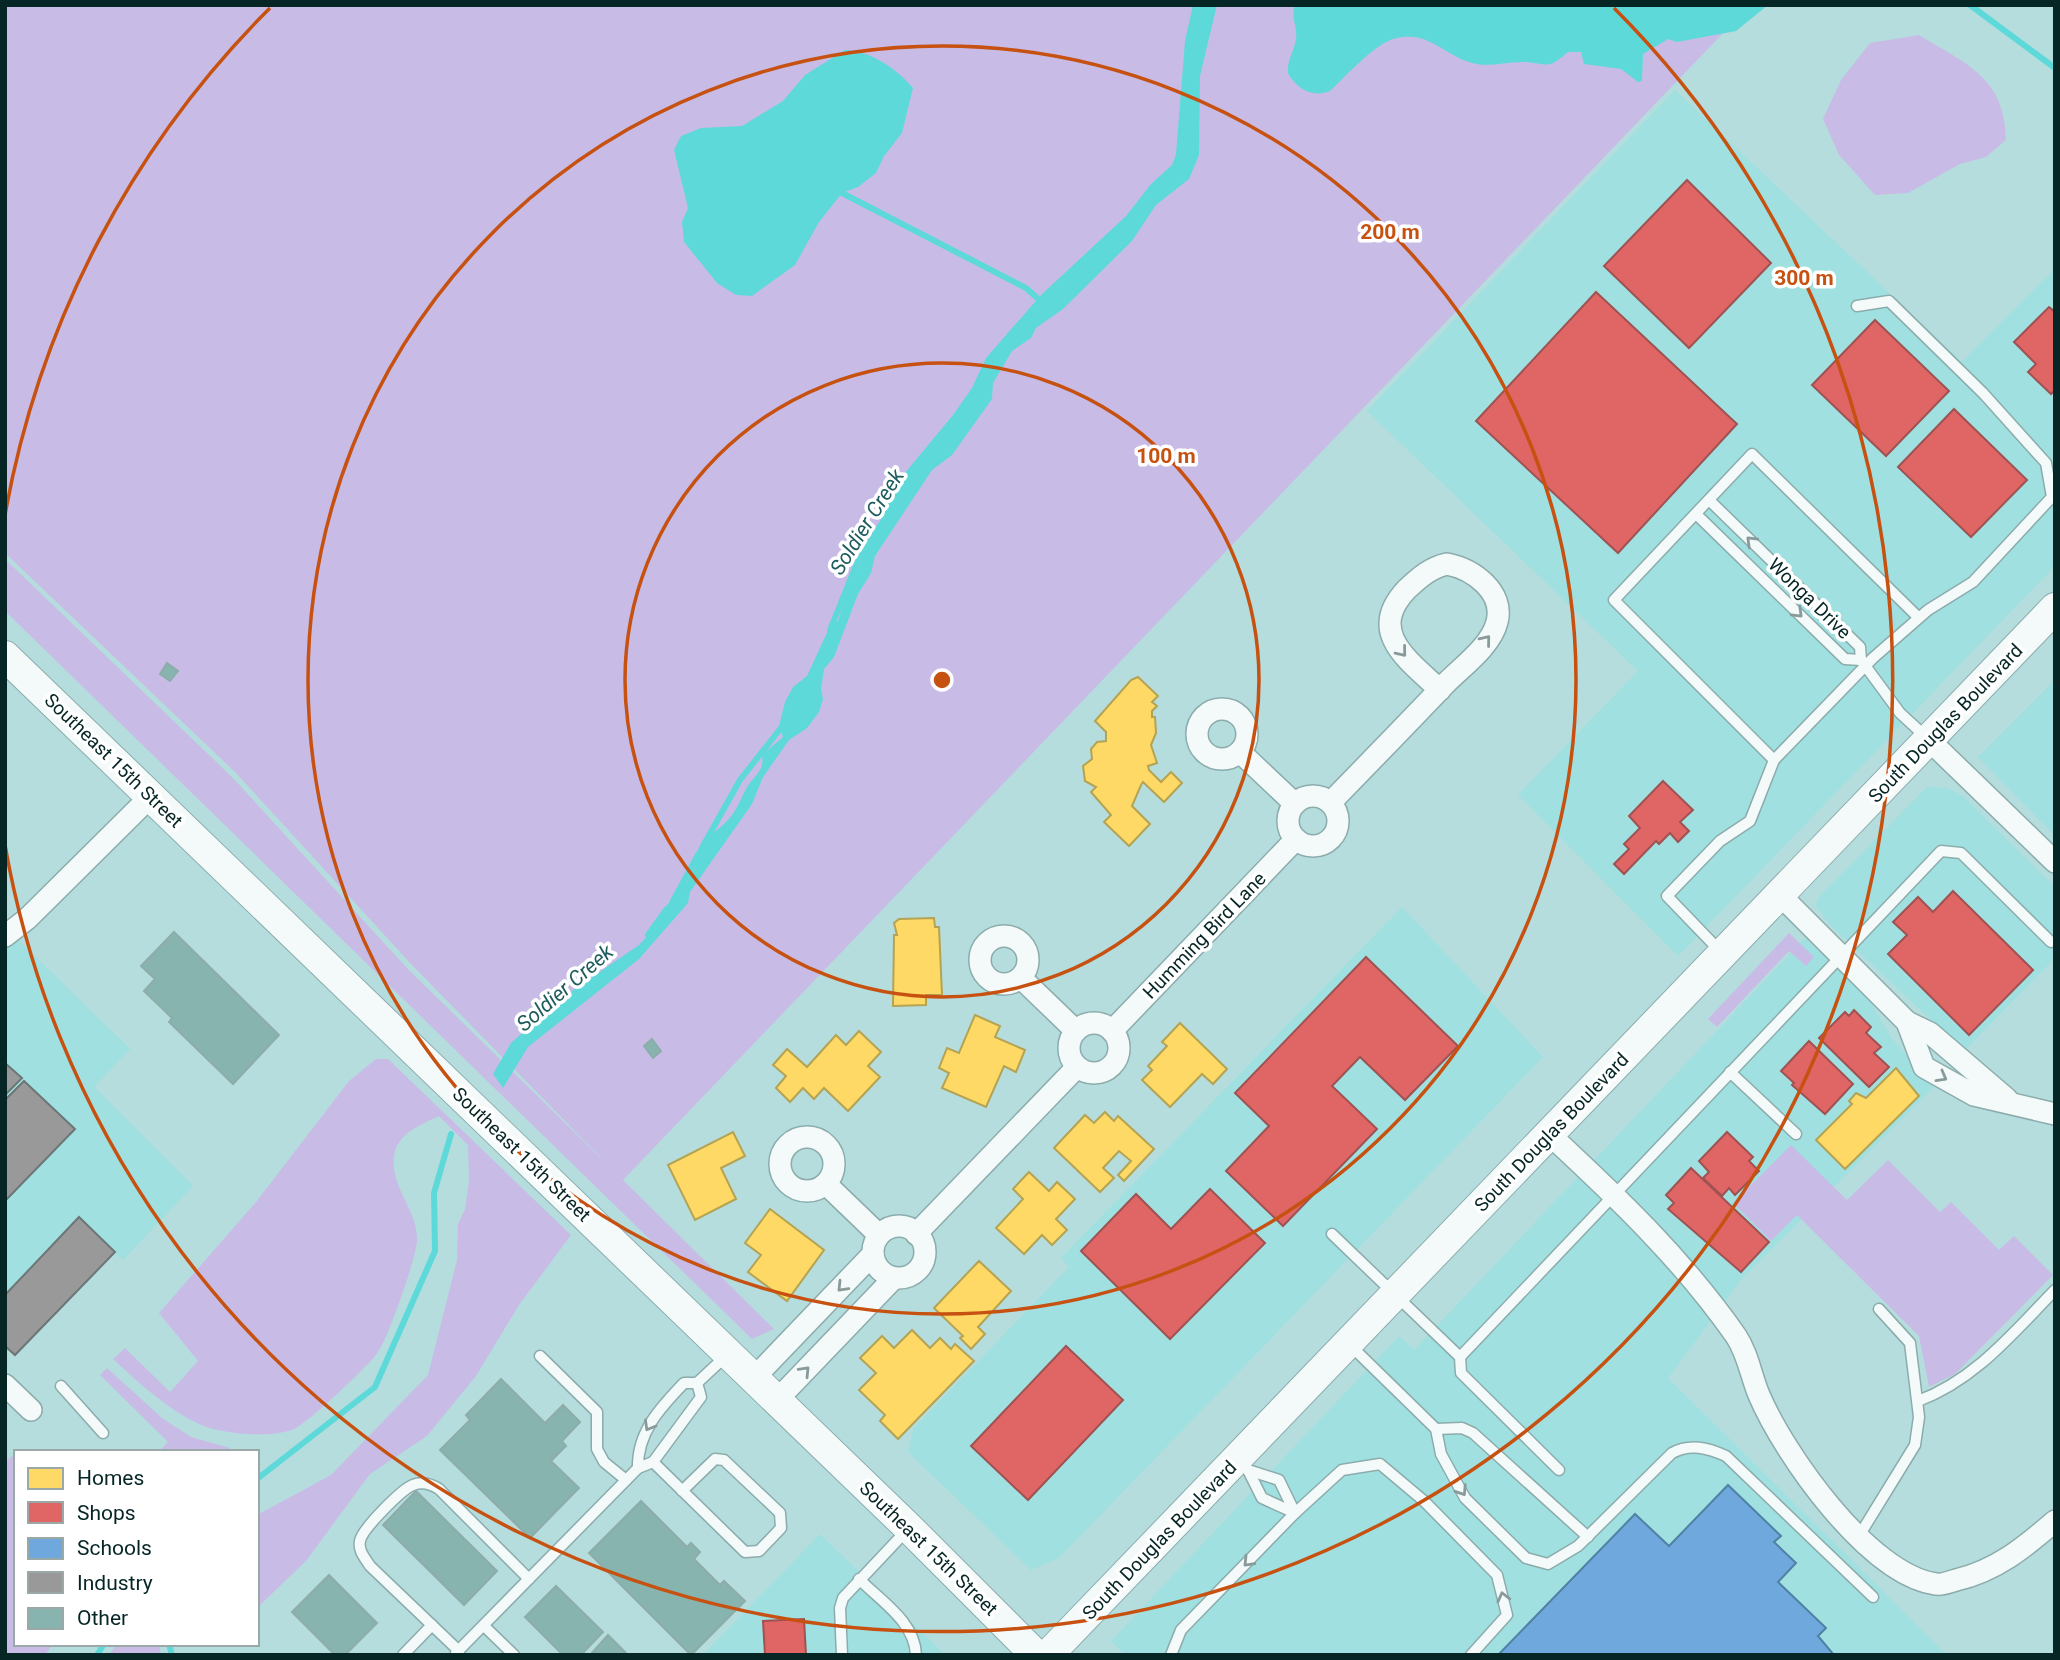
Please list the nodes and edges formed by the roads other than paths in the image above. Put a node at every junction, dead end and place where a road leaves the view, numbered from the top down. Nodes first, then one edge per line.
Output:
1 (1857, 306) dead end
2 (1709, 500) junction
3 (1696, 514) junction
4 (2055, 608) edge
5 (1919, 618) junction
6 (5, 656) edge
7 (1864, 662) junction
8 (1440, 690) junction
9 (1929, 740) junction
10 (1240, 752) dead end
11 (1774, 760) junction
12 (151, 796) junction
13 (1331, 802) junction
14 (1295, 804) junction
15 (1296, 839) junction
16 (2055, 862) edge
17 (1779, 894) junction
18 (5, 936) edge
19 (2051, 943) dead end
20 (1722, 953) junction
21 (1841, 954) junction
22 (1021, 978) dead end
23 (1907, 1023) junction
24 (1076, 1031) junction
25 (1112, 1031) junction
26 (1077, 1067) junction
27 (1730, 1072) junction
28 (2009, 1101) junction
29 (2055, 1114) edge
30 (1549, 1133) junction
31 (1796, 1134) dead end
32 (826, 1184) dead end
33 (1614, 1194) junction
34 (916, 1234) junction
35 (1332, 1234) dead end
36 (876, 1245) junction
37 (894, 1278) junction
38 (2055, 1290) edge
39 (1395, 1295) junction
40 (1879, 1309) dead end
41 (810, 1319) junction
42 (834, 1341) junction
43 (1348, 1343) junction
44 (729, 1354) junction
45 (540, 1356) dead end
46 (1460, 1357) junction
47 (754, 1378) junction
48 (696, 1383) junction
49 (5, 1385) edge
50 (61, 1386) dead end
51 (777, 1400) junction
52 (1918, 1401) junction
53 (31, 1410) dead end
54 (1436, 1429) junction
55 (103, 1433) dead end
56 (653, 1462) junction
57 (1242, 1465) junction
58 (638, 1468) junction
59 (1559, 1470) dead end
60 (626, 1480) junction
61 (682, 1491) junction
62 (1295, 1513) junction
63 (2055, 1521) edge
64 (909, 1528) junction
65 (1859, 1536) junction
66 (1588, 1537) junction
67 (529, 1579) junction
68 (859, 1579) junction
69 (1873, 1597) dead end
70 (432, 1625) junction
71 (484, 1626) junction
72 (457, 1653) edge
73 (403, 1655) edge
74 (514, 1655) edge
75 (842, 1655) edge
76 (916, 1655) edge
77 (1036, 1655) edge
78 (1048, 1655) edge
79 (1171, 1655) edge
80 (1471, 1655) edge

1 - 5 lane
2 - 3 lane
2 - 5 lane
7 -> 2 lane, Wonga Drive
3 -> 7 lane, Wonga Drive
3 - 11 lane
4 - 9 main road, South Douglas Boulevard
5 - 7 lane
6 - 12 main road, Southeast 15th Street
7 - 9 lane, Wonga Drive
7 - 11 lane
8 -> 8 street
8 - 13 street
9 - 16 street, Wonga Drive
9 - 17 main road, South Douglas Boulevard
10 - 14 street
11 - 20 lane
12 - 18 street
12 - 44 main road, Southeast 15th Street
13 - 14 street
13 - 15 street
14 - 15 street
15 - 25 street, Humming Bird Lane
17 - 20 main road, South Douglas Boulevard
17 - 21 street
19 - 21 lane
20 - 30 main road, South Douglas Boulevard
21 - 23 street
21 - 27 lane
22 - 24 street
23 - 28 street
23 -> 28 street
24 - 25 street
24 - 26 street
25 - 26 street
26 - 34 street
27 - 31 lane
27 - 33 lane
28 - 29 street
30 - 33 street
30 - 39 main road, South Douglas Boulevard
32 - 36 street
33 - 46 lane
33 - 65 street
34 - 36 street
34 - 37 street
35 - 39 lane
36 - 37 street
36 -> 41 street
37 - 42 street
38 - 52 lane
39 - 43 main road, South Douglas Boulevard
39 - 46 lane
40 - 52 lane
41 - 42 street
41 - 47 street
51 -> 42 street
43 - 54 lane
43 - 57 main road, South Douglas Boulevard
44 - 47 main road, Southeast 15th Street
44 - 48 lane
45 - 60 lane
46 - 59 lane
47 - 51 main road, Southeast 15th Street
48 - 56 lane
48 -> 58 lane
49 - 53 street
50 - 55 lane
51 - 64 main road, Southeast 15th Street
52 - 65 lane
54 - 66 lane
54 -> 66 lane
56 - 58 lane
56 - 61 lane
57 - 62 lane
57 - 62 lane
57 - 78 main road, South Douglas Boulevard
58 - 60 lane
60 - 67 lane
61 - 61 lane
62 -> 79 lane
80 -> 62 lane
63 - 65 street
64 - 68 lane
64 - 77 main road, Southeast 15th Street
66 - 69 lane
67 - 70 lane
67 - 71 lane
68 - 75 lane
68 - 76 lane
70 - 72 lane
70 - 73 lane
71 - 72 lane
71 - 74 lane

